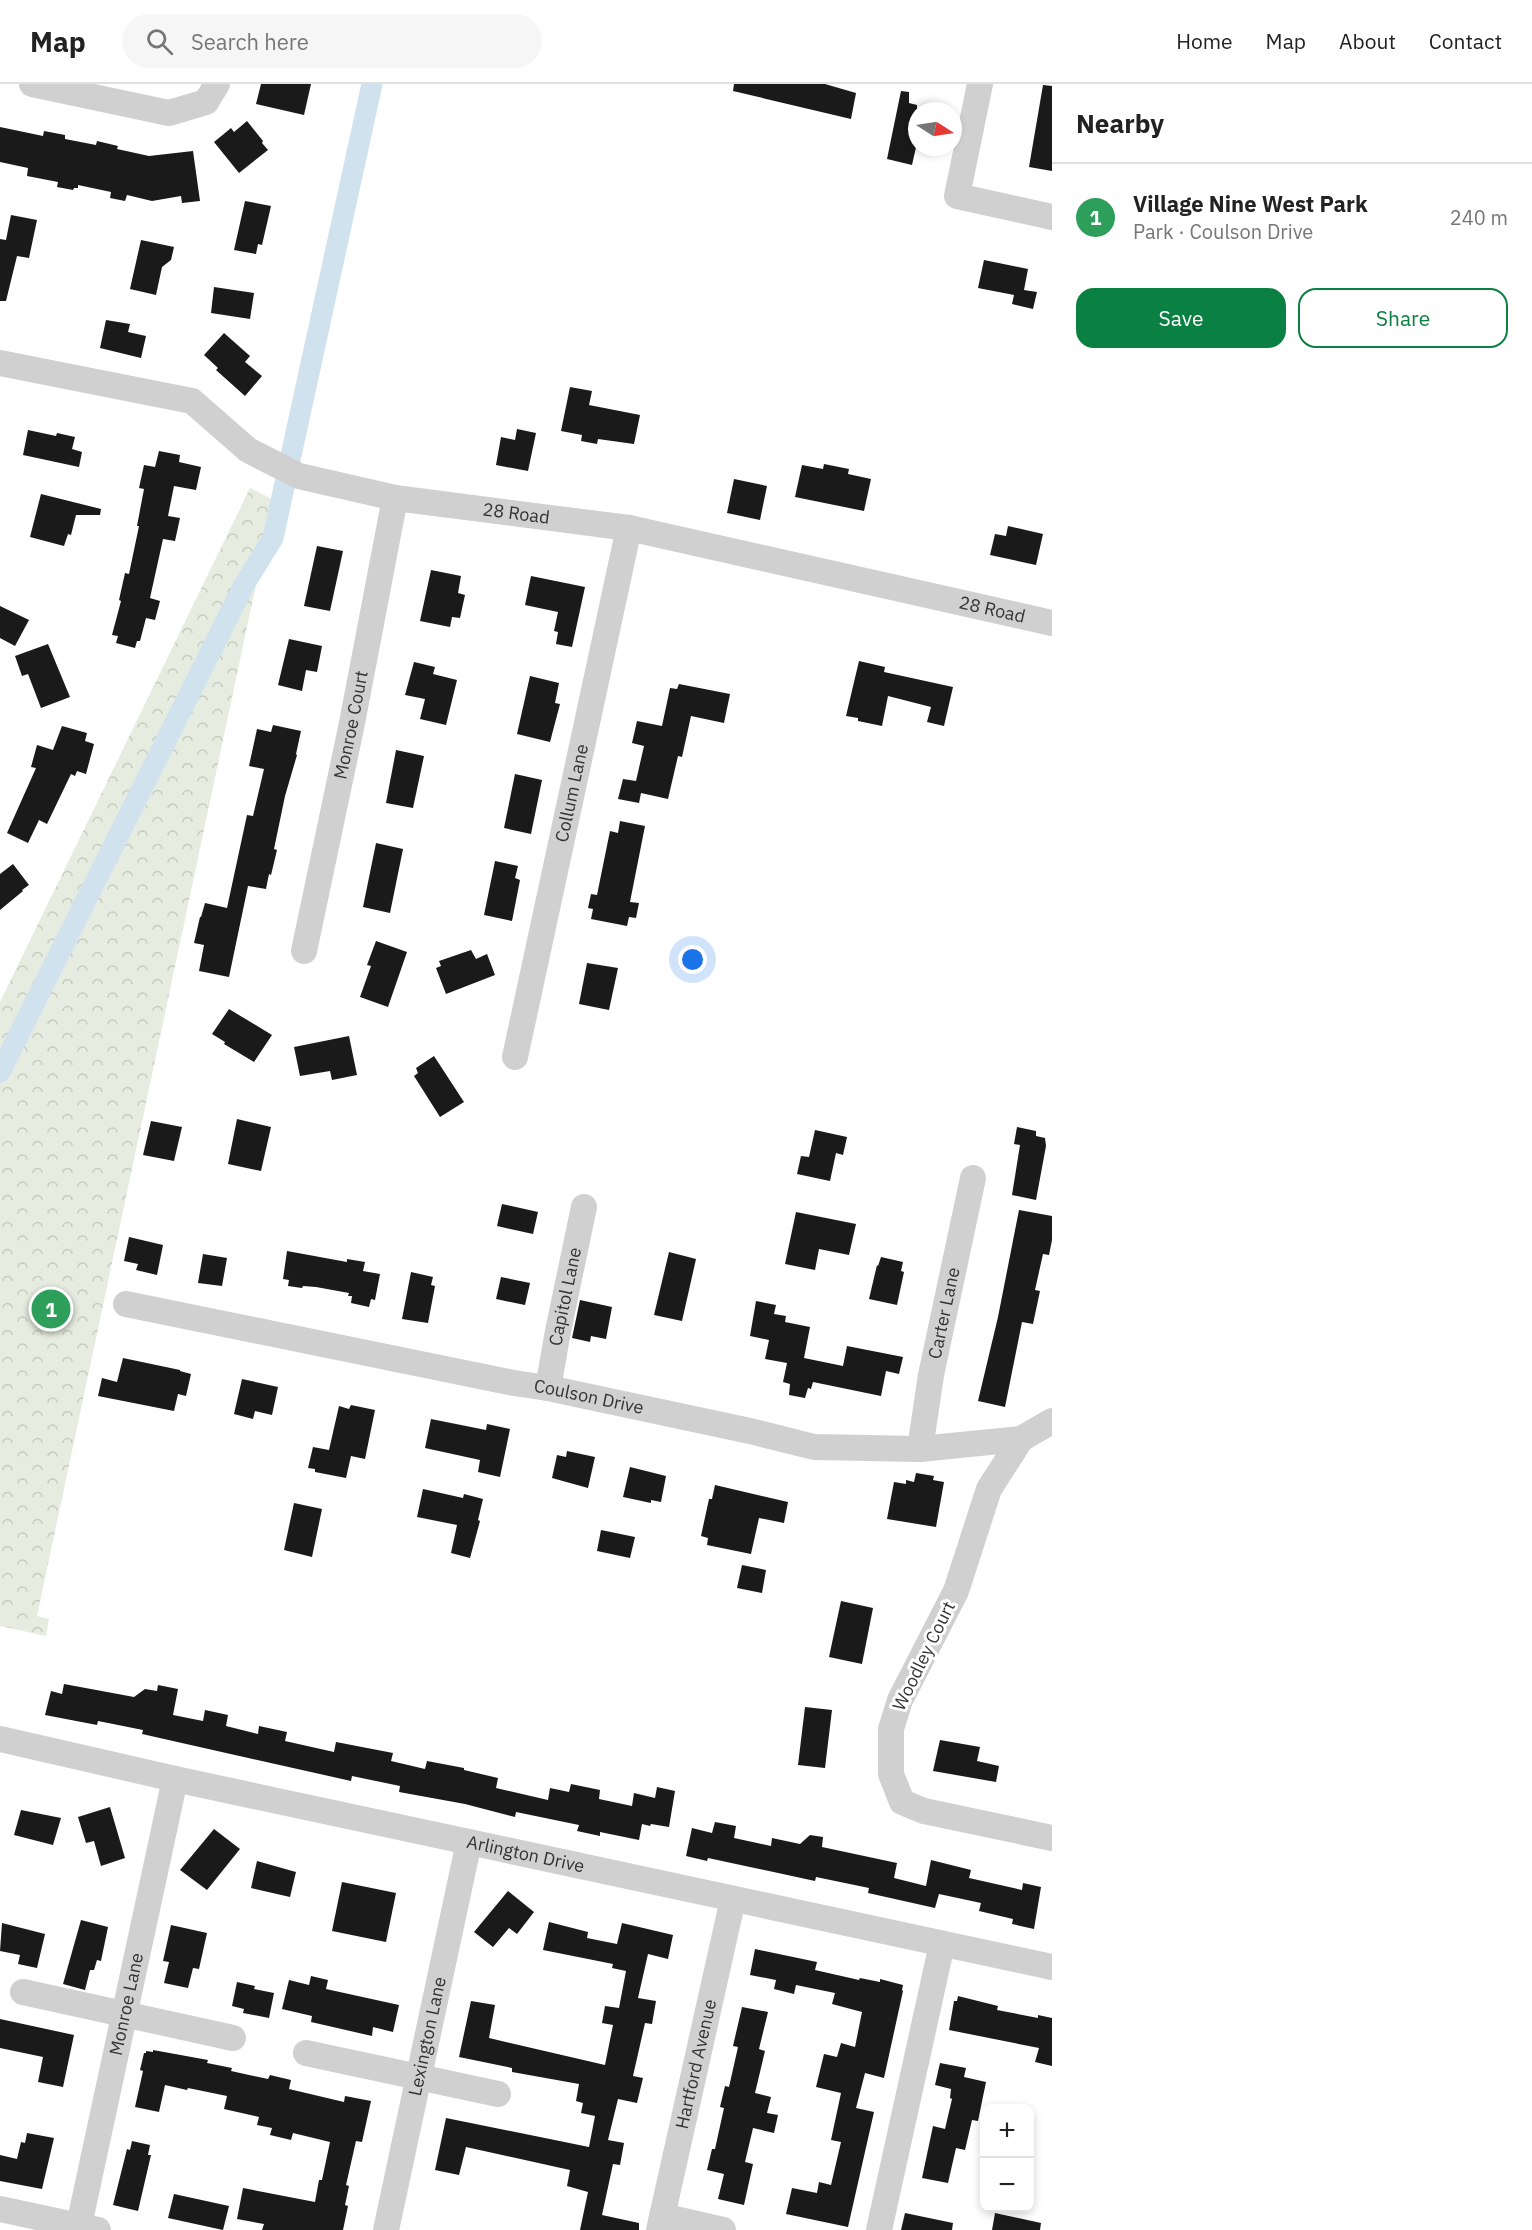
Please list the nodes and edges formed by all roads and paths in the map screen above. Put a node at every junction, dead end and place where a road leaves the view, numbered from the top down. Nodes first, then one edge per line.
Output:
1 (32, 84) edge
2 (217, 84) edge
3 (980, 84) edge
4 (1052, 217) edge
5 (0, 363) edge
6 (395, 498) junction
7 (629, 528) junction
8 (1052, 623) edge
9 (304, 951) dead end
10 (515, 1057) dead end
11 (973, 1178) dead end
12 (584, 1206) dead end
13 (126, 1304) dead end
14 (548, 1388) junction
15 (1052, 1421) edge
16 (1021, 1439) junction
17 (920, 1449) junction
18 (0, 1739) edge
19 (175, 1779) junction
20 (1052, 1838) edge
21 (470, 1842) junction
22 (733, 1899) junction
23 (942, 1944) junction
24 (1052, 1968) edge
25 (23, 1992) dead end
26 (125, 2014) junction
27 (233, 2038) dead end
28 (306, 2053) dead end
29 (419, 2078) junction
30 (498, 2094) dead end
31 (0, 2209) edge
32 (660, 2223) edge
33 (85, 2229) edge
34 (386, 2230) edge
35 (723, 2230) edge
36 (879, 2230) edge

1 - 2 street
3 - 4 street
5 - 6 street, 28 Road
6 - 7 street, 28 Road
6 - 9 street, Monroe Court
7 - 8 street, 28 Road
7 - 10 street, Collum Lane
11 - 17 street, Carter Lane
12 - 14 street, Capitol Lane
13 - 14 street, Coulson Drive
14 - 17 street, Coulson Drive
15 - 16 street, Coulson Drive
16 - 17 street, Coulson Drive
16 - 20 street, Woodley Court
18 - 19 street, Arlington Drive
19 - 21 street, Arlington Drive
19 - 26 street, Monroe Lane
21 - 22 street, Arlington Drive
21 - 29 street, Lexington Lane
22 - 23 street, Arlington Drive
22 - 32 street, Hartford Avenue
23 - 24 street, Arlington Drive
23 - 36 street
25 - 26 street
26 - 27 street
26 - 33 street, Monroe Lane
28 - 29 street
29 - 30 street
29 - 34 street, Lexington Lane
31 - 33 street
32 - 35 street

